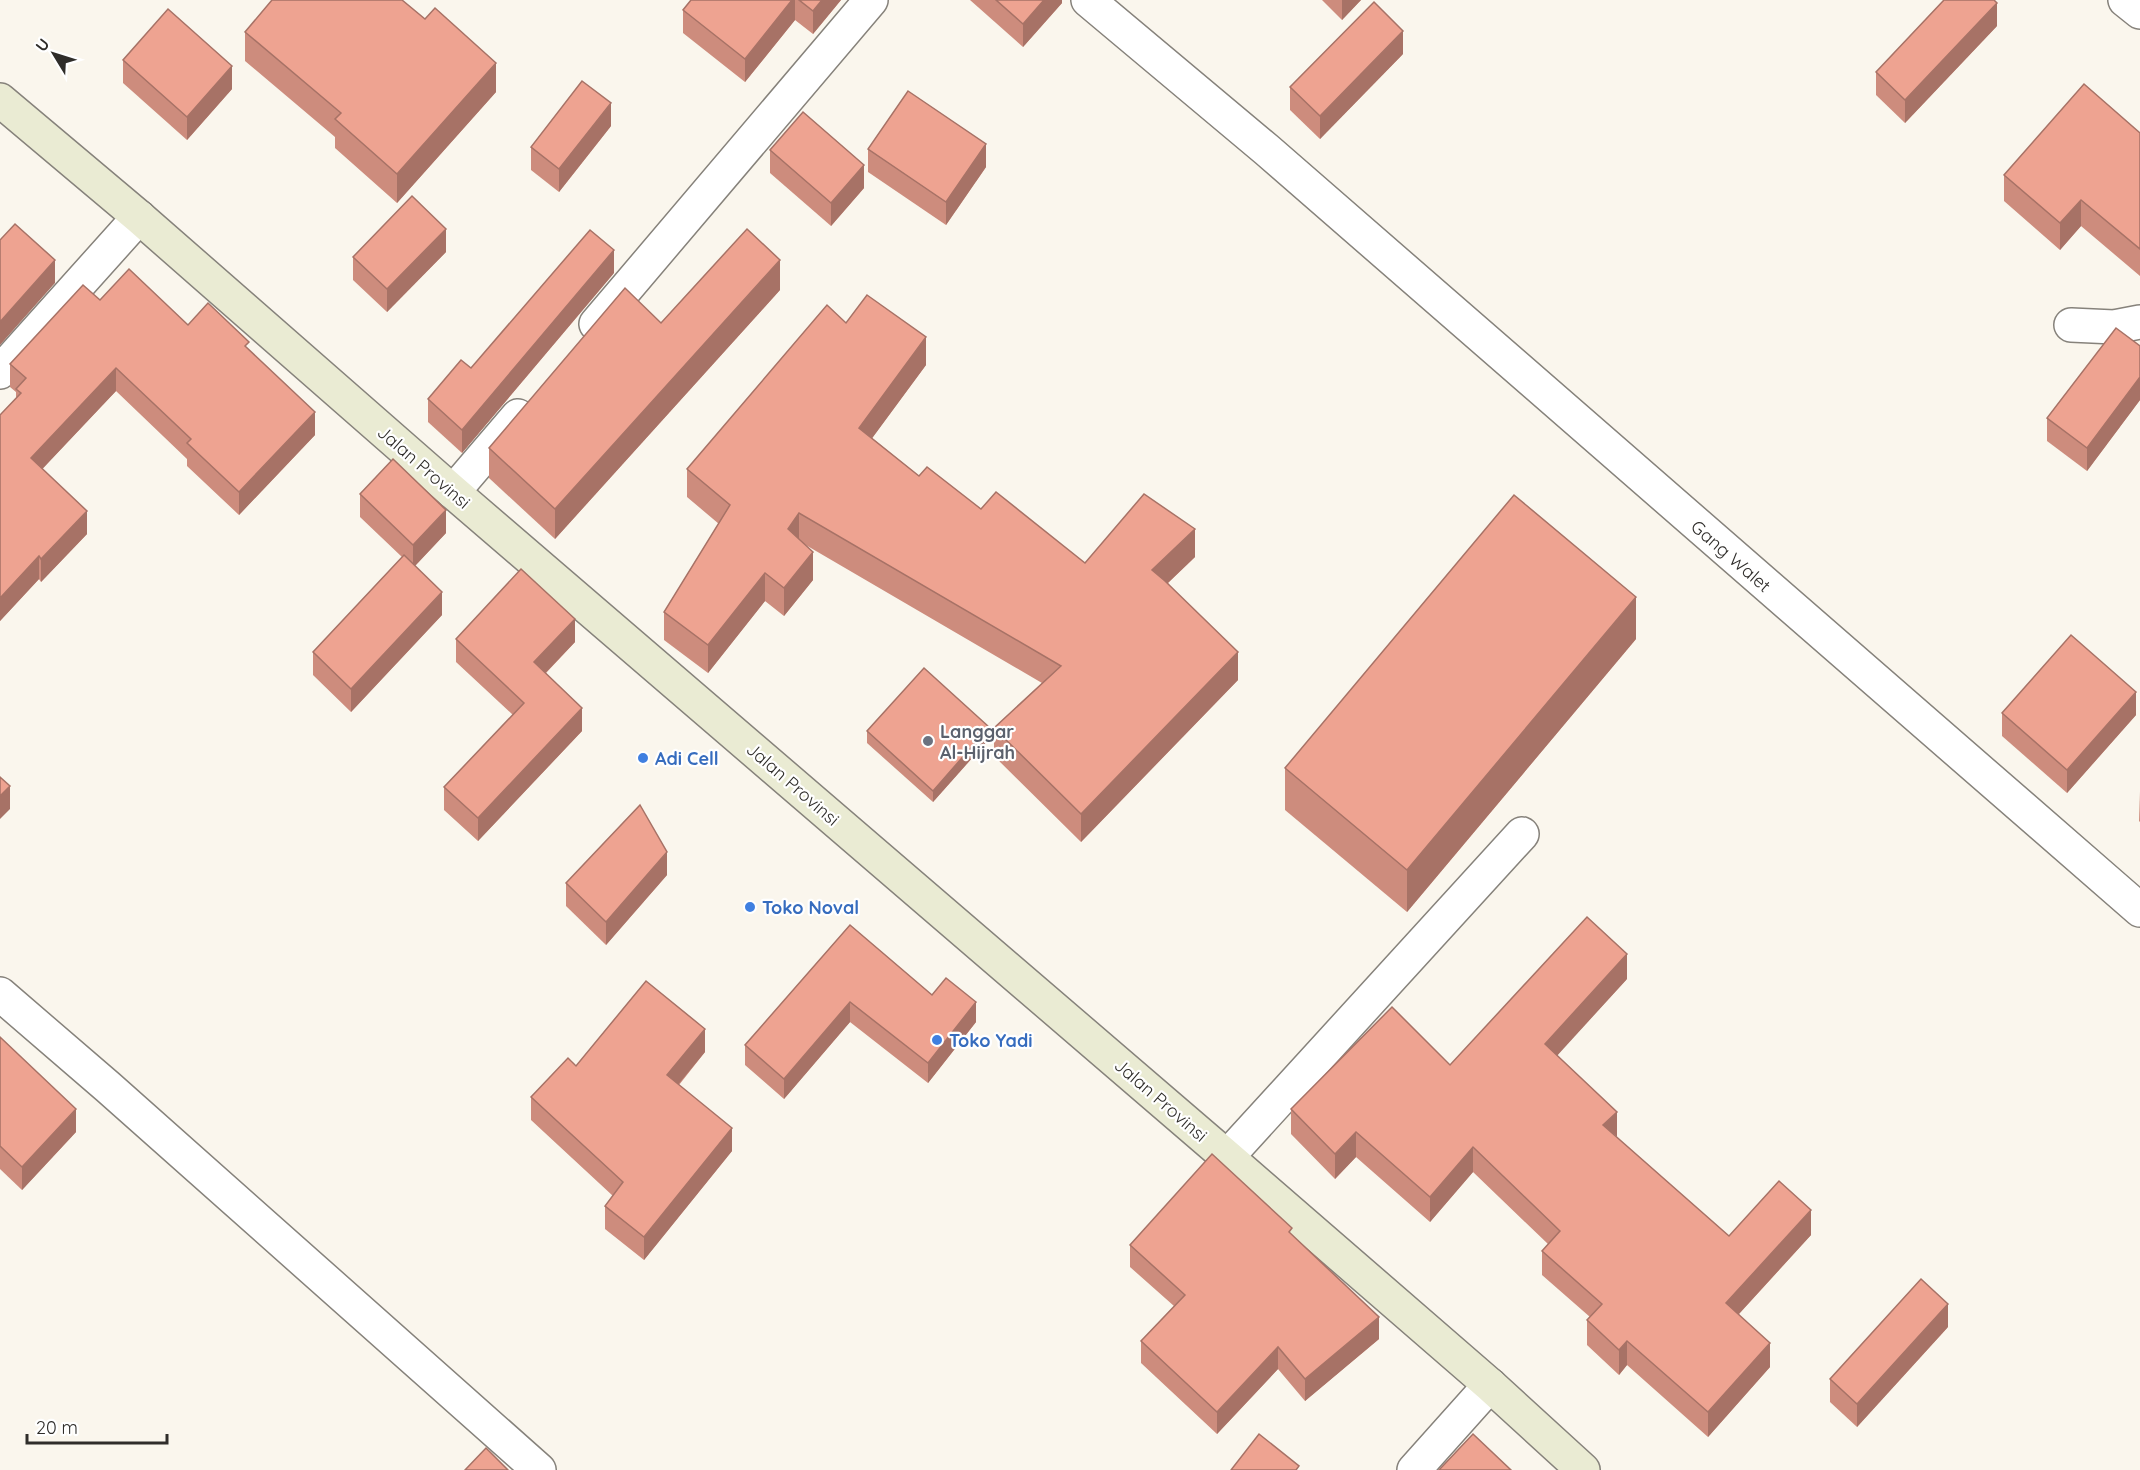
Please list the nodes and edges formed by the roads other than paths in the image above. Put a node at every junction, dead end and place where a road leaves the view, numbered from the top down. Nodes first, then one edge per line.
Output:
1 (871, 0) edge
2 (1088, 0) edge
3 (0, 100) edge
4 (139, 218) junction
5 (2140, 322) edge
6 (2071, 325) dead end
7 (577, 346) edge
8 (0, 372) edge
9 (538, 392) edge
10 (453, 492) junction
11 (1522, 834) dead end
12 (2140, 910) edge
13 (0, 994) edge
14 (1227, 1157) junction
15 (1490, 1385) junction
16 (539, 1470) edge
17 (1414, 1470) edge
18 (1583, 1470) edge

1 - 7 street
2 - 12 street, Gang Walet
3 - 4 main road, Jalan Provinsi
4 - 8 street
4 - 10 main road, Jalan Provinsi
5 - 6 street
9 - 10 street
10 - 14 main road, Jalan Provinsi
11 - 14 street
13 - 16 street
14 - 15 main road, Jalan Provinsi
15 - 17 street
15 - 18 main road, Jalan Provinsi

